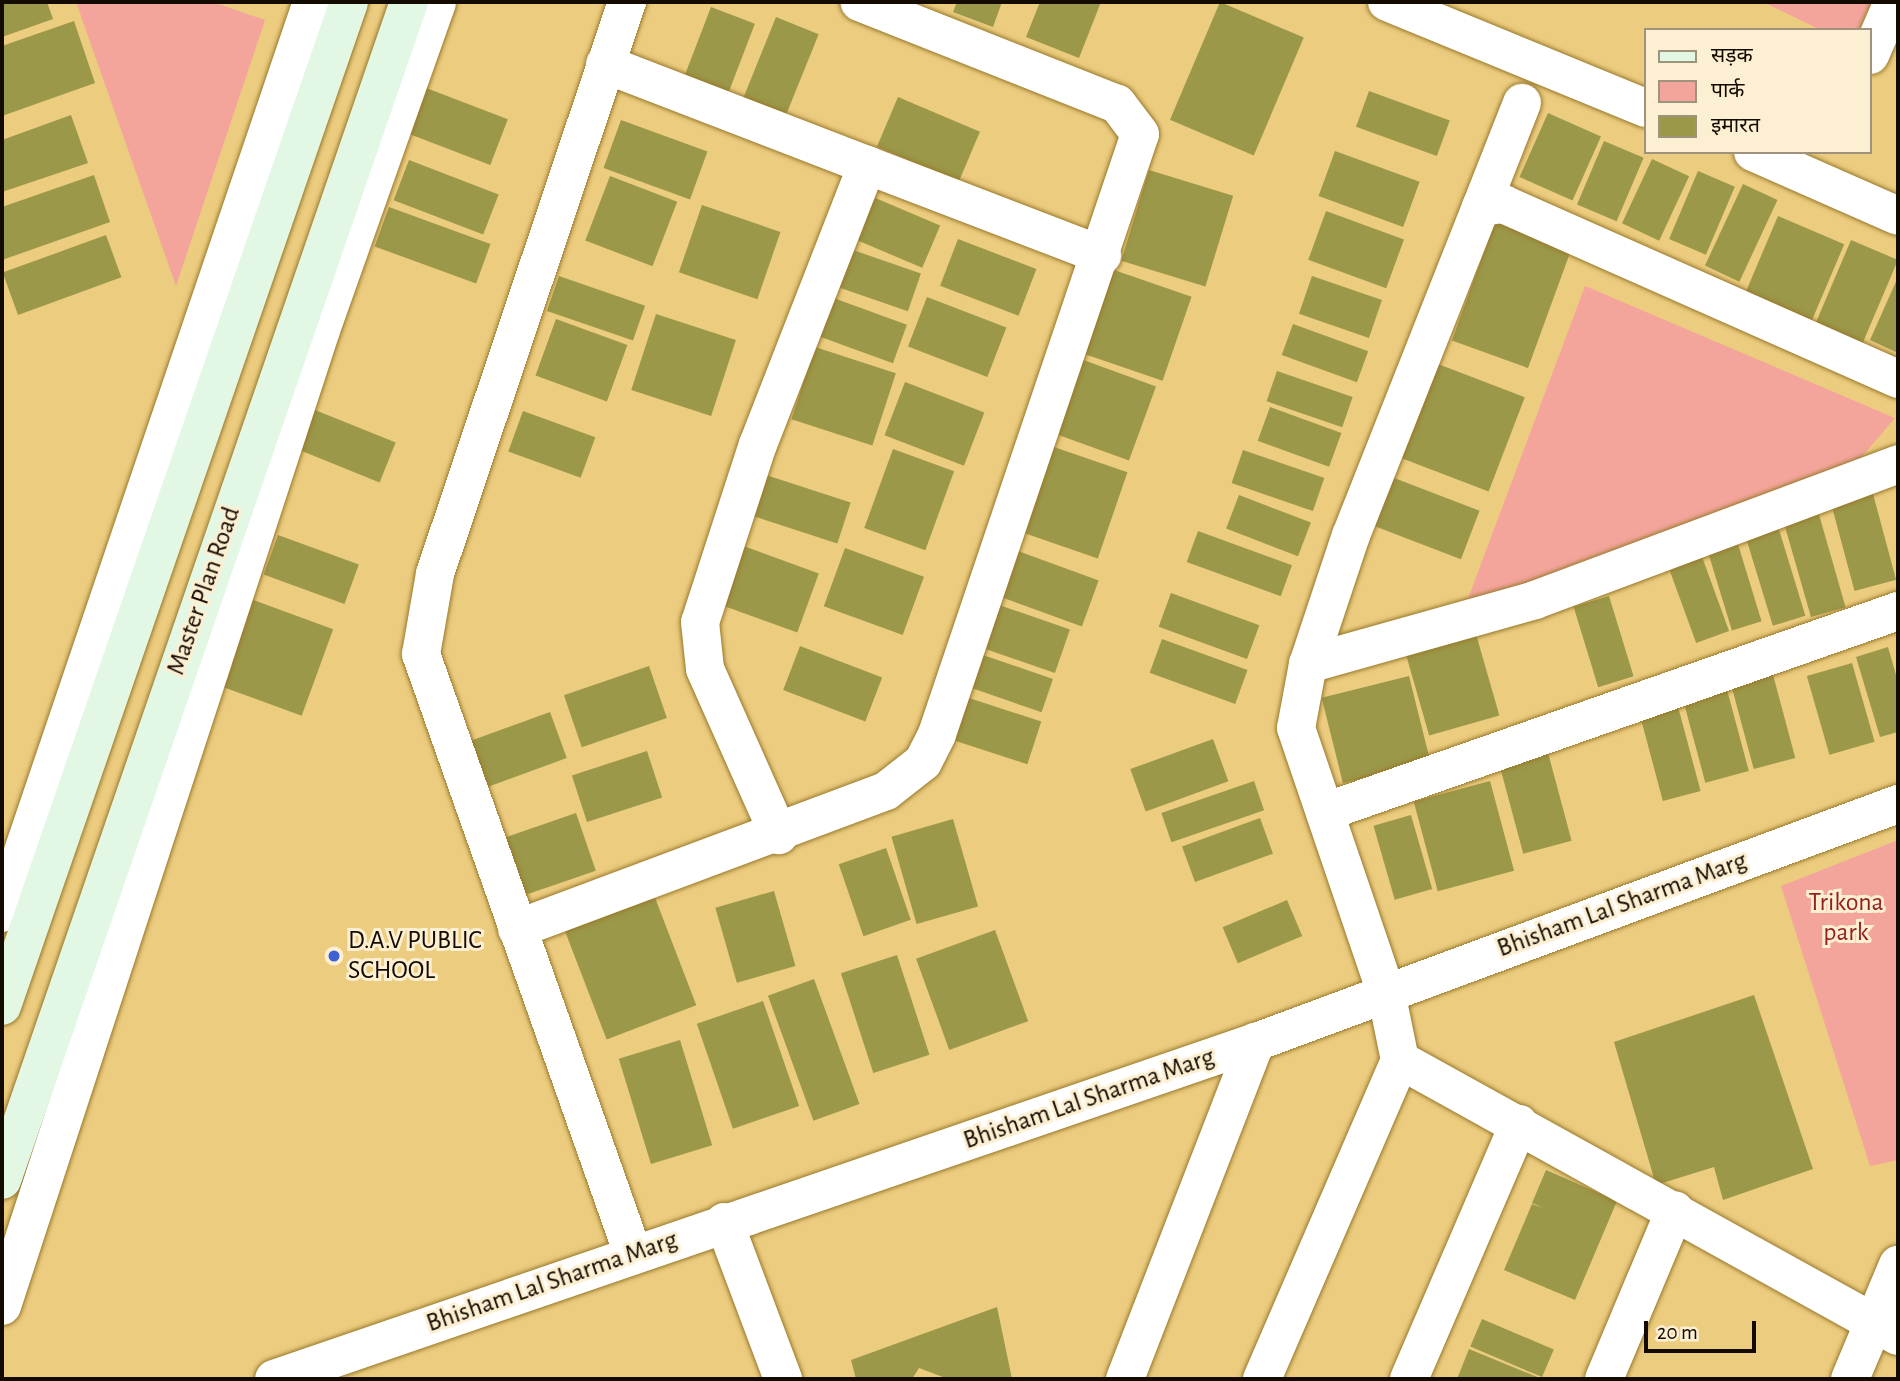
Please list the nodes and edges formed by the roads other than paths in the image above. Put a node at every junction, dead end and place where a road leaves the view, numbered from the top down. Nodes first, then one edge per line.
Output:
1 (313, 2) edge
2 (349, 2) edge
3 (409, 2) edge
4 (437, 2) edge
5 (627, 2) edge
6 (860, 2) edge
7 (1387, 2) edge
8 (1893, 2) edge
9 (1449, 14) edge
10 (1872, 50) edge
11 (605, 64) junction
12 (1522, 103) dead end
13 (1644, 107) edge
14 (1763, 154) edge
15 (867, 165) junction
16 (1824, 166) edge
17 (1480, 207) junction
18 (1898, 216) edge
19 (1101, 255) junction
20 (1898, 379) edge
21 (1898, 464) edge
22 (1898, 611) edge
23 (1308, 664) junction
24 (1898, 804) edge
25 (1325, 812) junction
26 (779, 835) junction
27 (2, 912) edge
28 (517, 929) junction
29 (1387, 992) junction
30 (2, 1006) edge
31 (1256, 1042) junction
32 (1400, 1060) junction
33 (1519, 1124) junction
34 (2, 1180) edge
35 (1675, 1210) junction
36 (724, 1222) junction
37 (633, 1254) junction
38 (1898, 1265) edge
39 (2, 1306) edge
40 (1887, 1328) edge
41 (274, 1379) edge
42 (783, 1379) edge
43 (1125, 1379) edge
44 (1262, 1379) edge
45 (1409, 1379) edge
46 (1604, 1379) edge
47 (1850, 1379) edge

1 - 27 street
2 - 30 main road
3 - 34 main road, Master Plan Road
4 - 39 street
5 - 11 street
6 - 19 street
7 - 9 street
8 - 10 street
9 - 13 street
11 - 15 street
11 - 28 street
12 - 17 street
14 - 16 street
15 - 19 street
15 - 26 street
16 - 18 street
17 - 20 street
17 - 23 street
19 - 26 street
21 - 23 street
22 - 25 street
23 - 25 street
24 - 29 street, Bhisham Lal Sharma Marg
25 - 29 street
26 - 28 street
28 - 37 street
29 - 31 street, Bhisham Lal Sharma Marg
29 - 32 street
31 - 36 street, Bhisham Lal Sharma Marg
31 - 43 street
32 - 33 street
32 - 44 street
33 - 35 street
33 - 45 street
35 - 40 street
35 - 46 street
36 - 37 street, Bhisham Lal Sharma Marg
36 - 42 street
37 - 41 street, Bhisham Lal Sharma Marg
38 - 40 street
40 - 47 street

